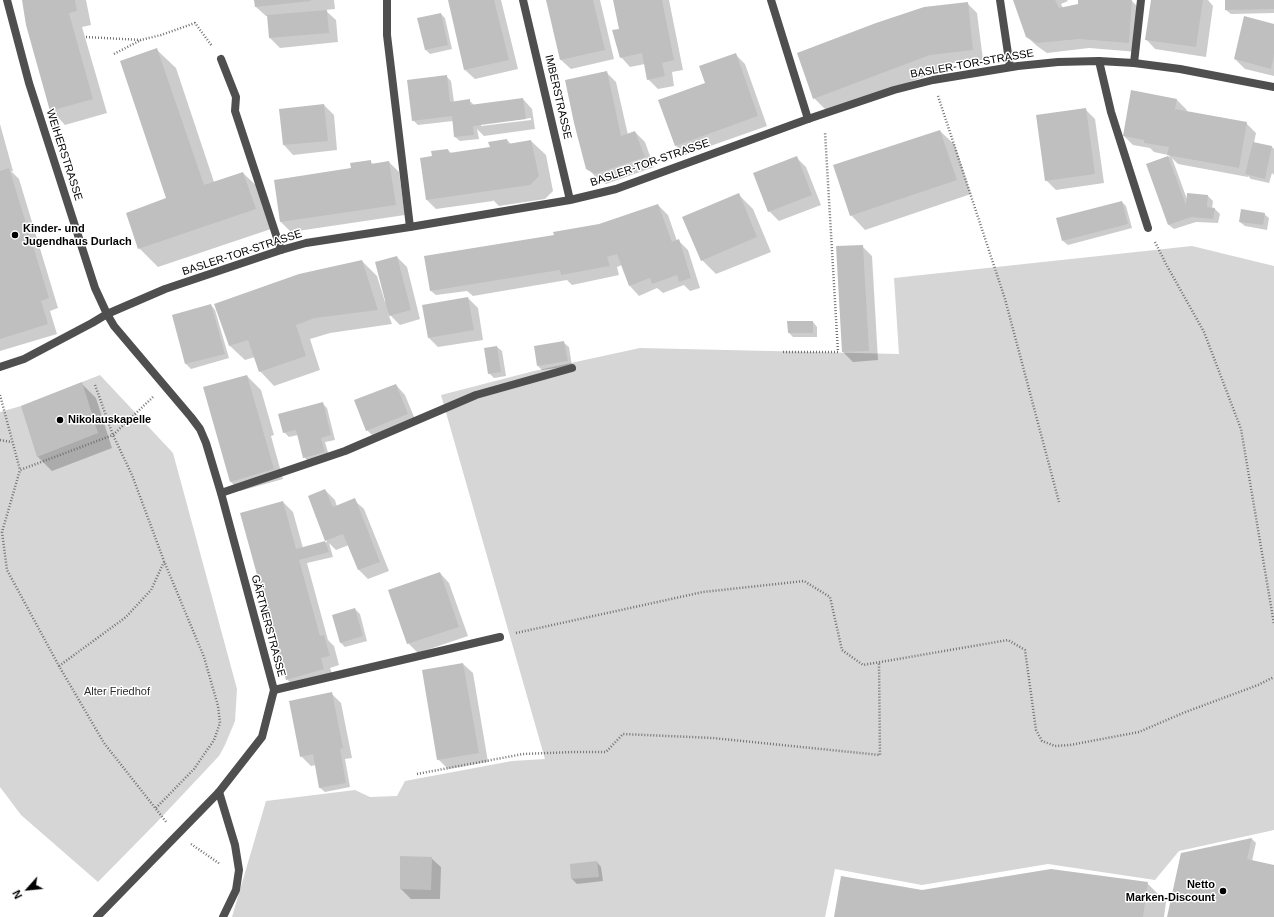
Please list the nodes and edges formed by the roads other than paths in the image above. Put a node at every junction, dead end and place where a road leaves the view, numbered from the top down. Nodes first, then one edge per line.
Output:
1 (8, 0) edge
2 (387, 0) edge
3 (523, 0) edge
4 (771, 0) edge
5 (1000, 0) edge
6 (1142, 0) edge
7 (221, 59) road end
8 (1099, 61) junction
9 (1134, 63) junction
10 (1010, 67) junction
11 (1274, 87) edge
12 (808, 119) junction
13 (570, 200) junction
14 (410, 227) junction
15 (1148, 228) road end
16 (281, 250) junction
17 (107, 314) junction
18 (0, 367) edge
19 (572, 368) dead end
20 (221, 493) junction
21 (500, 637) road end
22 (274, 690) junction
23 (219, 792) junction
24 (97, 917) edge
25 (223, 917) edge

1 - 17 street, WEIHERSTRASSE
2 - 14 street
3 - 13 street, IMBERSTRASSE
4 - 12 street
5 - 10 street
6 - 9 street
7 - 16 street
8 - 9 street, BASLER-TOR-STRASSE
8 - 10 street, BASLER-TOR-STRASSE
8 - 15 street
9 - 11 street, BASLER-TOR-STRASSE
10 - 12 street, BASLER-TOR-STRASSE
12 - 13 street, BASLER-TOR-STRASSE
13 - 14 street, BASLER-TOR-STRASSE
14 - 16 street, BASLER-TOR-STRASSE
16 - 17 street, BASLER-TOR-STRASSE
17 - 18 street, BASLER-TOR-STRASSE
17 - 20 street, GÄRTNERSTRASSE
19 - 20 street
20 - 22 street, GÄRTNERSTRASSE
21 - 22 street
22 - 23 street, GÄRTNERSTRASSE
23 - 24 street, GÄRTNERSTRASSE
23 - 25 street

